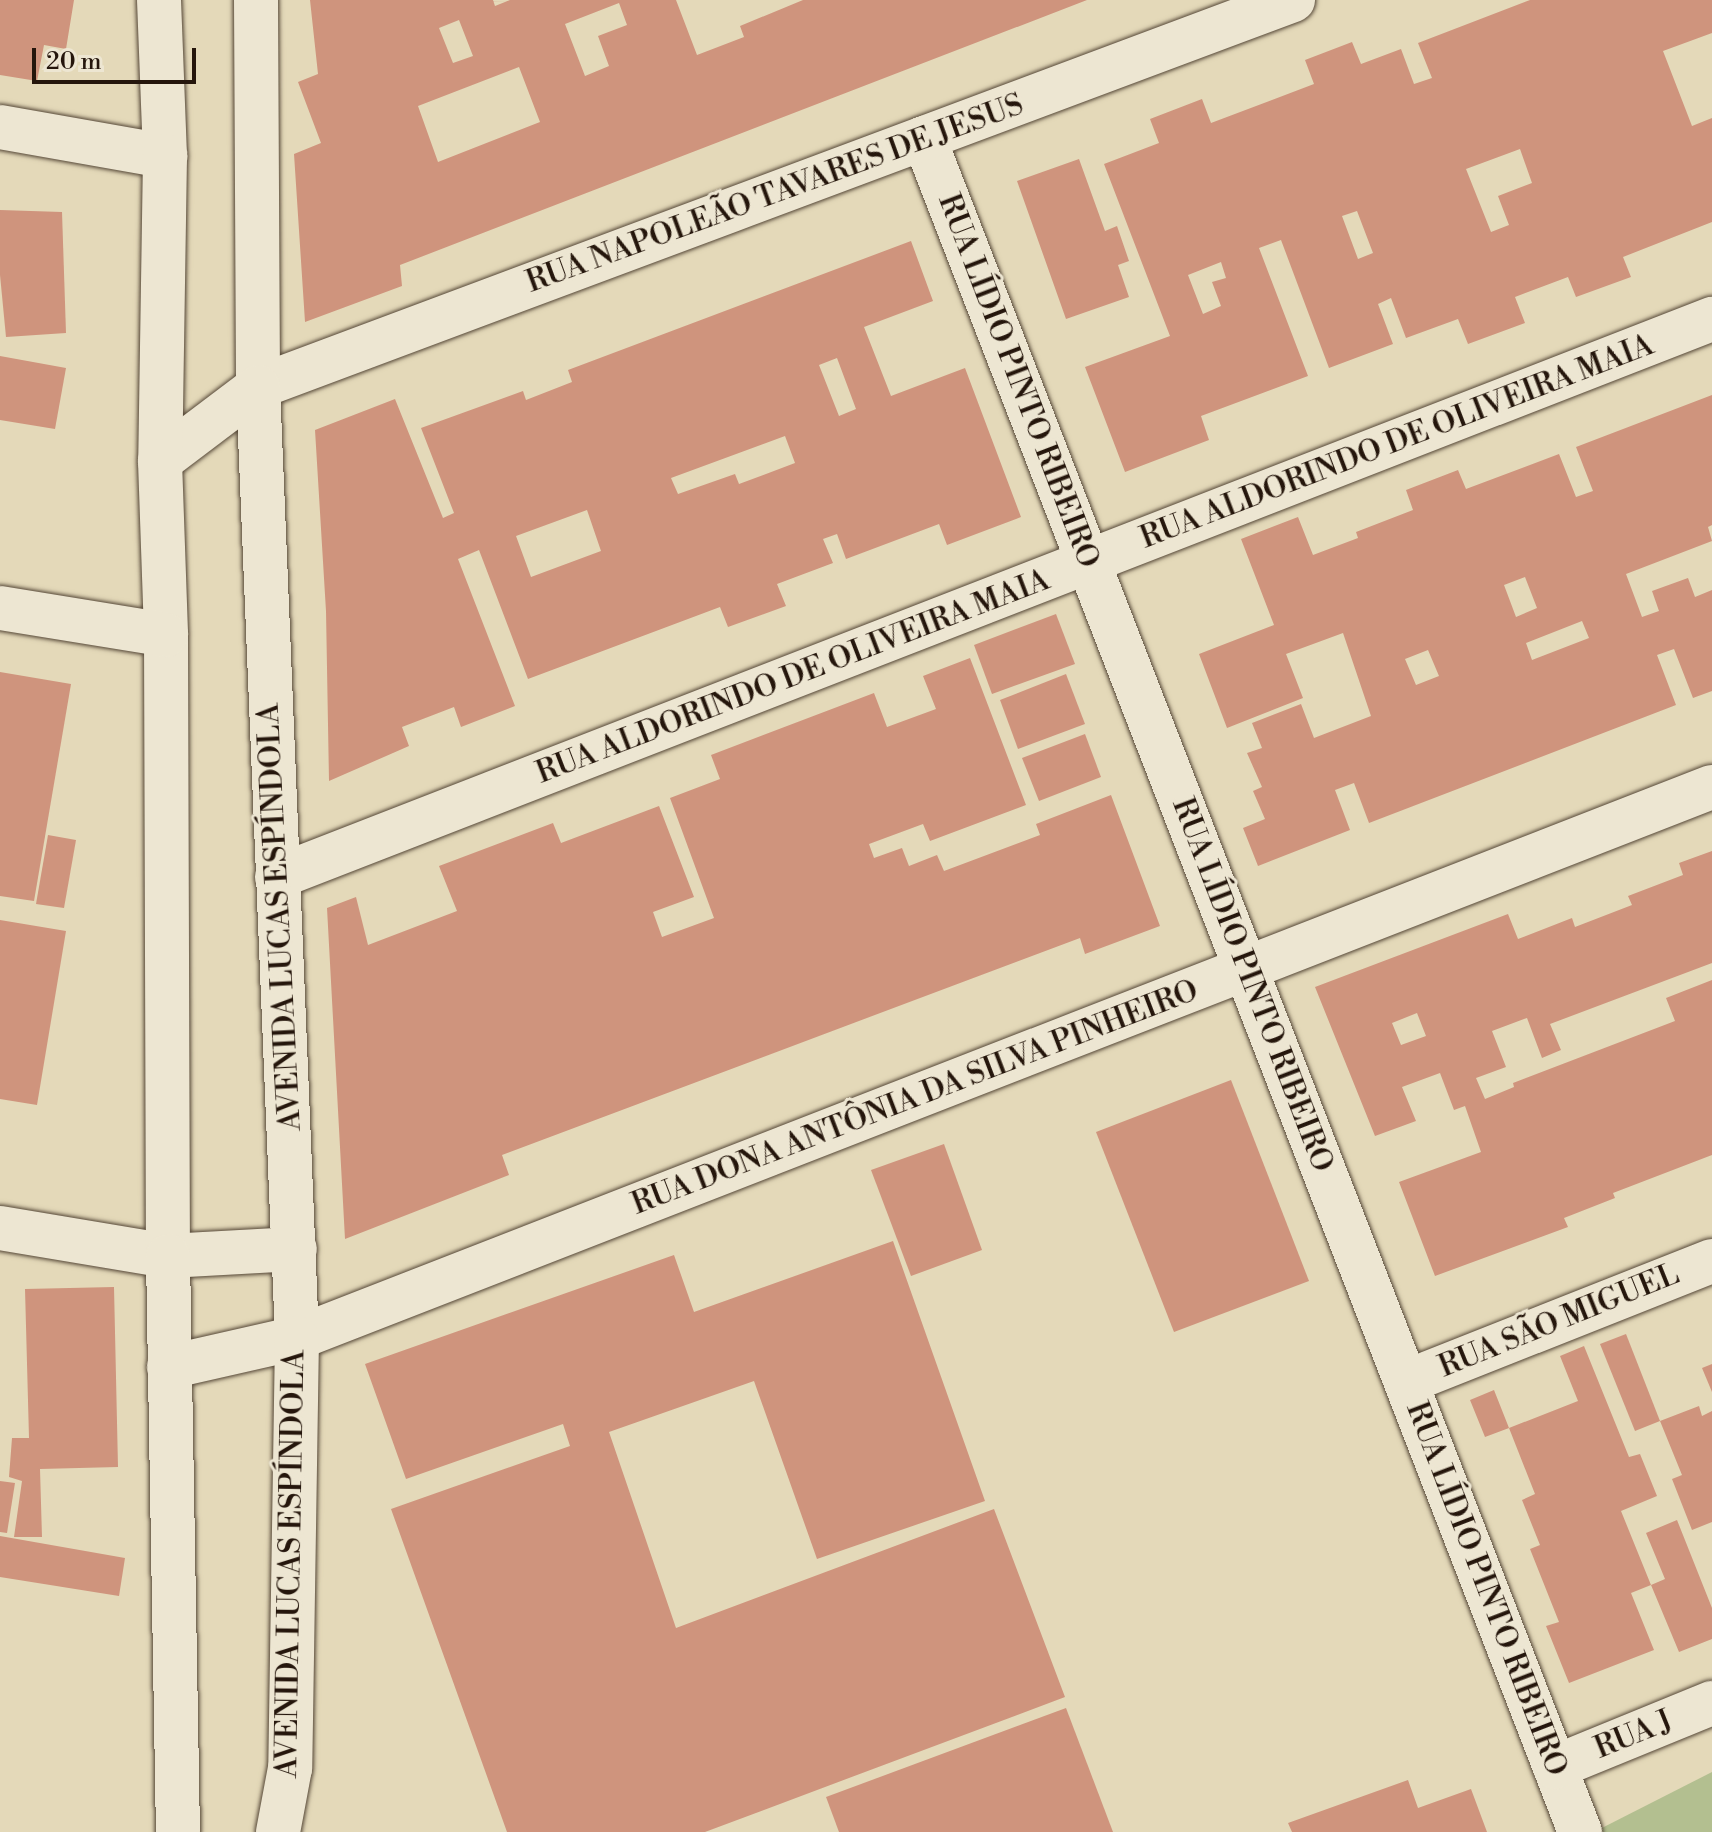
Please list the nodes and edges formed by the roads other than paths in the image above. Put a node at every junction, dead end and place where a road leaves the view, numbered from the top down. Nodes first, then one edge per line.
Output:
1 (159, 0) edge
2 (256, 0) edge
3 (1293, 0) edge
4 (0, 127) edge
5 (924, 138) junction
6 (165, 156) junction
7 (1712, 319) edge
8 (258, 387) junction
9 (160, 461) junction
10 (1088, 562) junction
11 (0, 608) edge
12 (166, 635) junction
13 (1712, 787) edge
14 (277, 877) junction
15 (1246, 969) junction
16 (0, 1228) edge
17 (295, 1249) junction
18 (168, 1256) junction
19 (1712, 1261) edge
20 (297, 1338) junction
21 (169, 1367) junction
22 (1406, 1382) junction
23 (1712, 1703) edge
24 (1555, 1767) junction
25 (178, 1832) edge
26 (278, 1832) edge
27 (1580, 1832) edge

1 - 6 street
2 - 8 street, AVENIDA LUCAS ESPÍNDOLA
3 - 5 street, RUA NAPOLEÃO TAVARES DE JESUS
4 - 6 street
5 - 8 street, RUA NAPOLEÃO TAVARES DE JESUS
5 - 10 street, RUA LÍDIO PINTO RIBEIRO
6 - 9 street
7 - 10 street, RUA ALDORINDO DE OLIVEIRA MAIA
8 - 9 street, RUA NAPOLEÃO TAVARES DE JESUS
8 - 14 street, AVENIDA LUCAS ESPÍNDOLA
9 - 12 street
10 - 14 street, RUA ALDORINDO DE OLIVEIRA MAIA
10 - 15 street, RUA LÍDIO PINTO RIBEIRO
11 - 12 street
12 - 18 street
13 - 15 street, RUA DONA ANTÔNIA DA SILVA PINHEIRO
14 - 17 street, AVENIDA LUCAS ESPÍNDOLA
15 - 20 street, RUA DONA ANTÔNIA DA SILVA PINHEIRO
15 - 22 street, RUA LÍDIO PINTO RIBEIRO
16 - 18 street
17 - 18 street
17 - 20 street, AVENIDA LUCAS ESPÍNDOLA
18 - 21 street
19 - 22 street, RUA SÃO MIGUEL
20 - 21 street, RUA DONA ANTÔNIA DA SILVA PINHEIRO
20 - 26 street, AVENIDA LUCAS ESPÍNDOLA
21 - 25 street
22 - 24 street, RUA LÍDIO PINTO RIBEIRO
23 - 24 street, RUA J
24 - 27 street, RUA LÍDIO PINTO RIBEIRO

